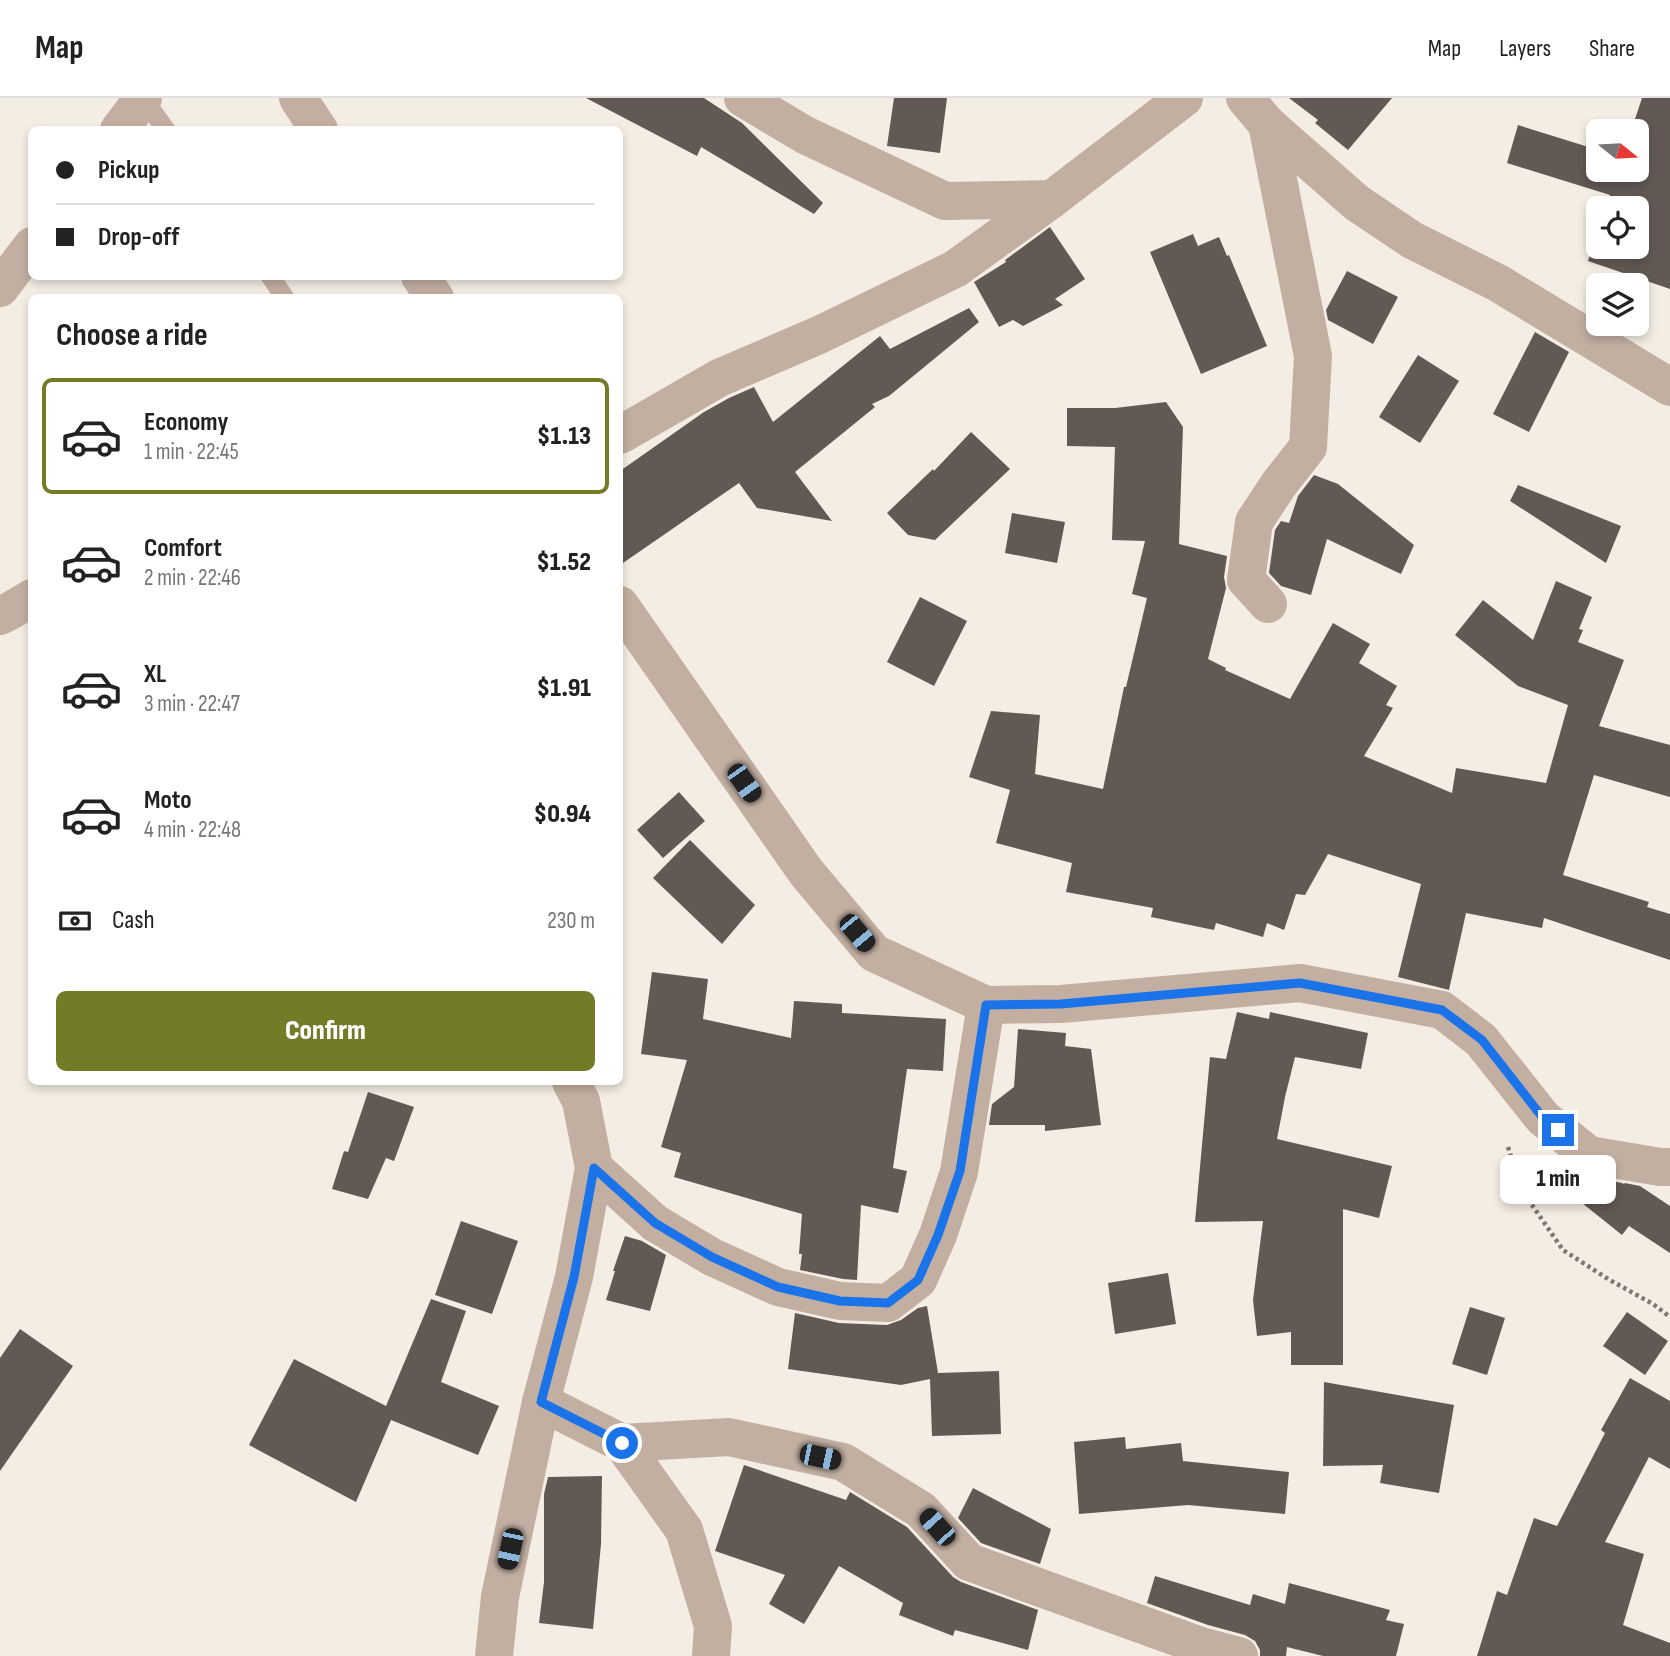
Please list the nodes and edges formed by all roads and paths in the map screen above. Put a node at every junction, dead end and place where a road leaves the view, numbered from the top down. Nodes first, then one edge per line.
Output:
1 (143, 98) edge
2 (298, 98) edge
3 (743, 98) edge
4 (1184, 98) edge
5 (1256, 111) edge
6 (122, 126) edge
7 (163, 126) edge
8 (316, 126) edge
9 (1052, 199) junction
10 (28, 251) edge
11 (0, 288) edge
12 (1670, 387) edge
13 (623, 433) edge
14 (28, 600) edge
15 (1268, 604) dead end
16 (623, 609) edge
17 (0, 615) edge
18 (986, 1005) junction
19 (573, 1085) edge
20 (1506, 1140) dead end
21 (1670, 1167) edge
22 (594, 1168) junction
23 (1670, 1317) edge
24 (541, 1402) junction
25 (622, 1443) junction
26 (494, 1656) edge
27 (711, 1656) edge
28 (1238, 1656) edge

1 - 6 street
1 - 7 lane
2 - 8 street
3 - 9 street
4 - 9 street
5 - 12 street
5 - 15 street
9 - 13 street
10 - 11 street
14 - 17 street
16 - 18 street
18 - 21 street
18 - 22 street
19 - 22 street
20 - 23 path
22 - 24 street
24 - 25 street
24 - 26 street
25 - 27 street
25 - 28 street

